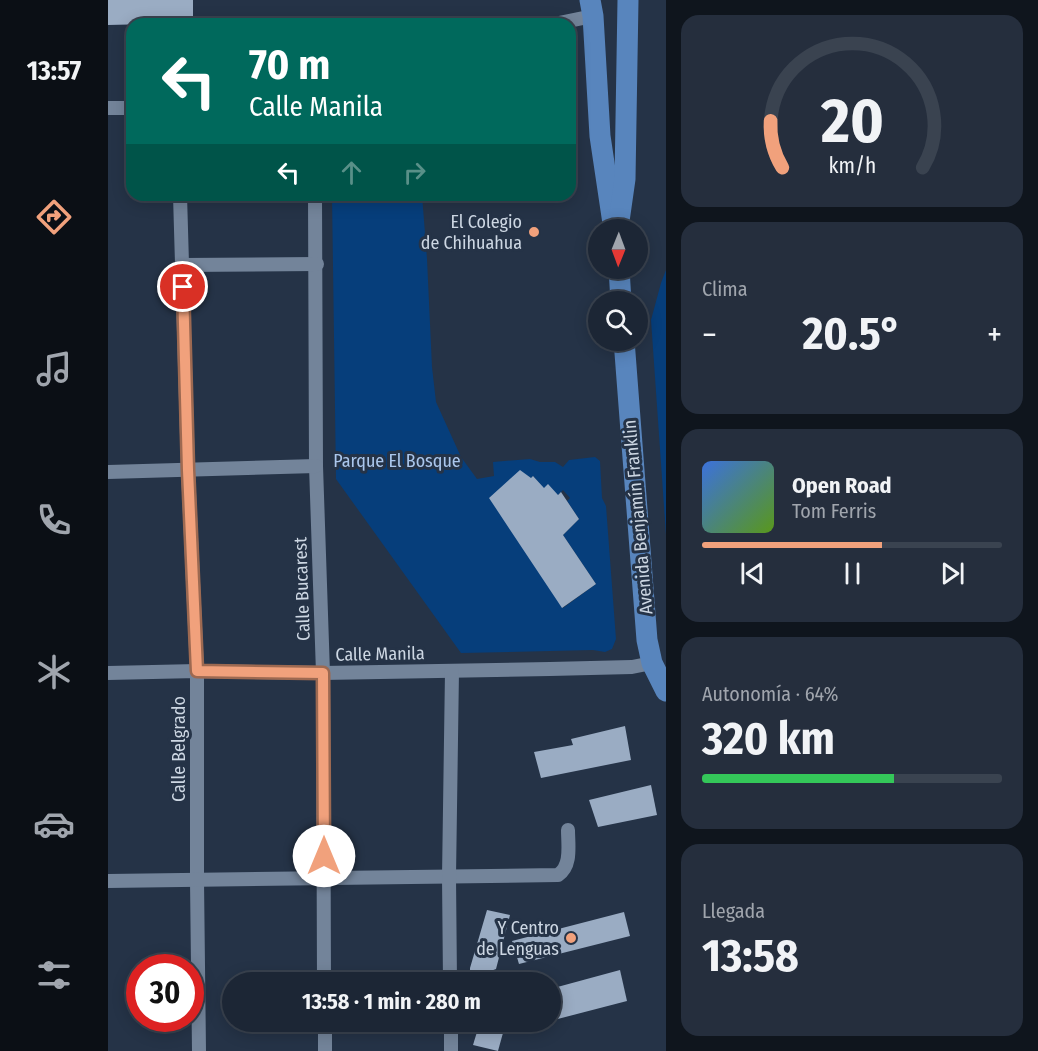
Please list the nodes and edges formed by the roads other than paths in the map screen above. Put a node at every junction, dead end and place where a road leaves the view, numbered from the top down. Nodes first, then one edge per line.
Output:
1 (628, 0) edge
2 (592, 8) edge
3 (568, 18) edge
4 (108, 108) edge
5 (126, 108) edge
6 (180, 201) edge
7 (315, 201) edge
8 (614, 219) edge
9 (618, 219) edge
10 (317, 264) junction
11 (182, 265) junction
12 (625, 351) edge
13 (316, 466) junction
14 (188, 470) junction
15 (108, 472) edge
16 (652, 663) junction
17 (197, 671) junction
18 (452, 671) junction
19 (323, 673) junction
20 (108, 674) edge
21 (666, 691) edge
22 (568, 830) dead end
23 (449, 877) junction
24 (324, 879) junction
25 (197, 880) junction
26 (108, 881) edge
27 (324, 972) edge
28 (450, 972) edge
29 (325, 1032) edge
30 (451, 1032) edge
31 (199, 1051) edge
32 (325, 1051) edge
33 (451, 1051) edge

1 - 9 main road
2 - 3 street
2 - 8 main road
4 - 5 street
6 - 11 street, Calle Belgrado
7 - 10 street, Calle Bucarest
10 - 11 street
10 - 13 street, Calle Bucarest
11 - 14 street, Calle Belgrado
12 - 16 main road, Avenida Benjamín Franklin
13 - 14 street
13 - 19 street, Calle Bucarest
14 - 15 street
14 - 17 street, Calle Belgrado
16 - 18 street, Calle Manila
16 - 21 main road, Avenida Benjamín Franklin
17 - 19 street, Calle Manila
17 - 20 street, Calle Manila
17 - 25 street, Calle Belgrado
18 - 19 street, Calle Manila
18 - 23 street
19 - 24 street, Calle Bucarest
22 - 23 street
23 - 24 street
23 - 28 street
24 - 25 street
24 - 27 street, Calle Bucarest
25 - 26 street
25 - 31 street, Calle Belgrado
29 - 32 street
30 - 33 street

